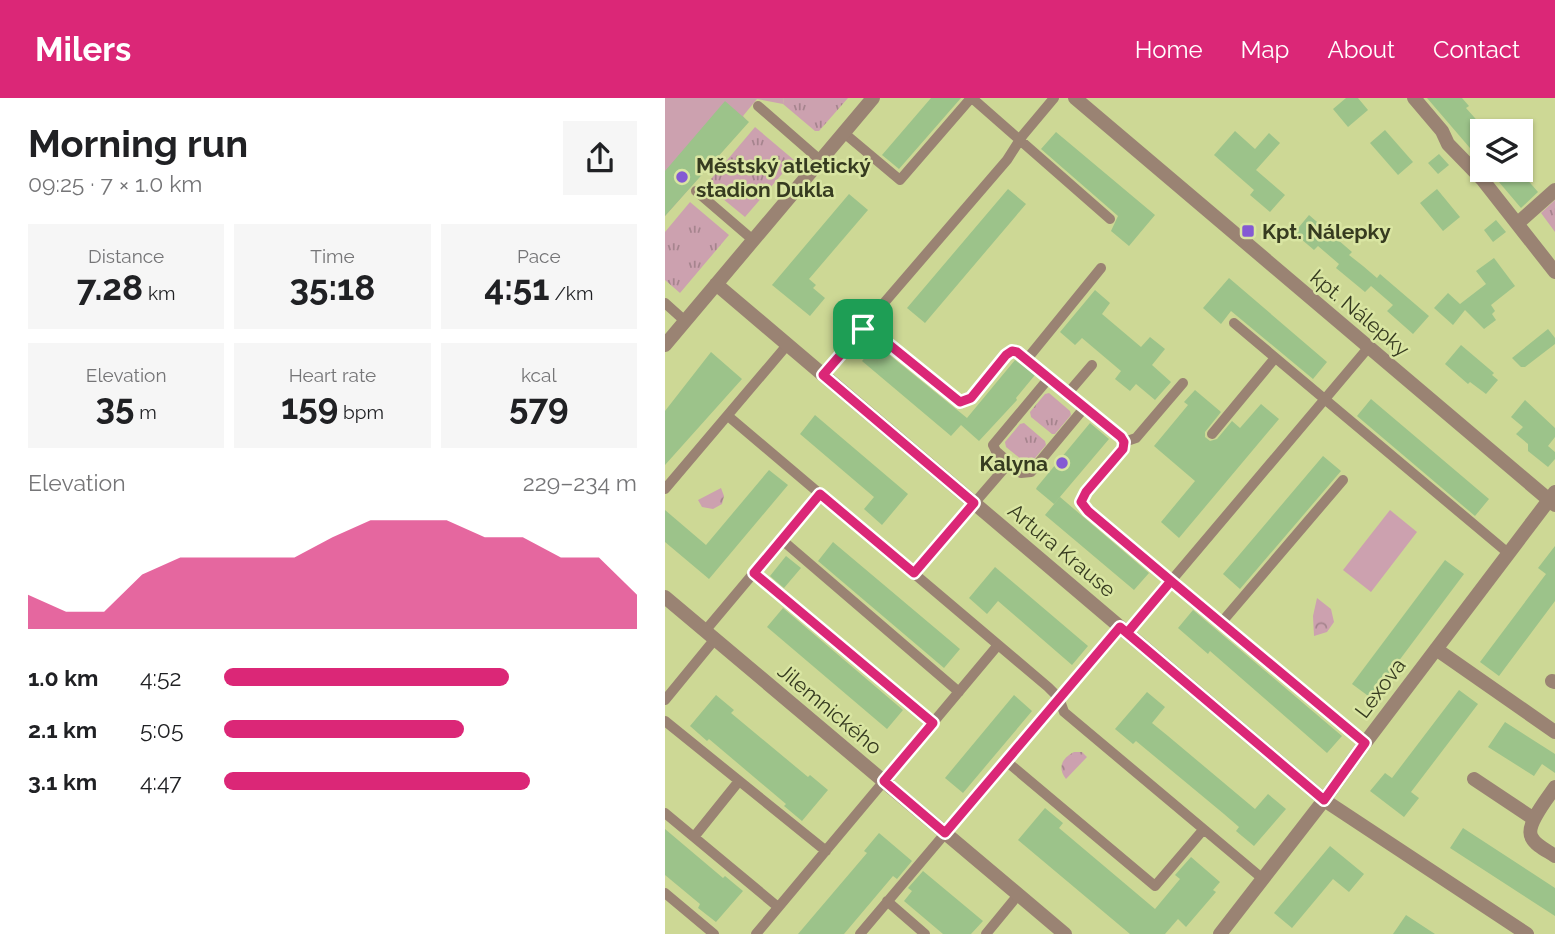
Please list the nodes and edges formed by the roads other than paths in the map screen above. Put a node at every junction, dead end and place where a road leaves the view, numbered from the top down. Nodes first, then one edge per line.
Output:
1 (873, 98) edge
2 (971, 98) edge
3 (1054, 98) edge
4 (1075, 98) edge
5 (1414, 98) edge
6 (758, 106) dead end
7 (844, 133) junction
8 (1020, 140) junction
9 (820, 160) junction
10 (1555, 190) edge
11 (696, 191) dead end
12 (1110, 219) dead end
13 (1518, 223) junction
14 (753, 240) junction
15 (1101, 268) dead end
16 (1555, 272) edge
17 (716, 284) junction
18 (665, 303) edge
19 (685, 321) junction
20 (1234, 323) dead end
21 (865, 325) junction
22 (787, 344) junction
23 (665, 345) edge
24 (1368, 348) junction
25 (1275, 358) junction
26 (1027, 359) junction
27 (1091, 365) dead end
28 (823, 375) junction
29 (1049, 377) junction
30 (1183, 383) dead end
31 (1068, 393) junction
32 (1325, 400) junction
33 (1085, 407) junction
34 (728, 416) junction
35 (1212, 434) dead end
36 (1124, 442) junction
37 (1009, 463) junction
38 (1343, 480) dead end
39 (665, 489) edge
40 (820, 494) junction
41 (1553, 499) edge
42 (974, 503) junction
43 (782, 540) junction
44 (1508, 553) junction
45 (754, 573) junction
46 (914, 573) junction
47 (1171, 581) junction
48 (665, 597) edge
49 (1221, 623) junction
50 (1124, 630) junction
51 (710, 635) junction
52 (999, 645) junction
53 (1436, 649) junction
54 (959, 692) junction
55 (1059, 698) junction
56 (665, 700) edge
57 (665, 721) edge
58 (933, 723) junction
59 (1555, 732) edge
60 (1365, 743) junction
61 (1006, 761) junction
62 (1474, 779) dead end
63 (739, 780) junction
64 (884, 781) junction
65 (1555, 787) edge
66 (1324, 800) junction
67 (665, 813) edge
68 (1534, 819) junction
69 (1203, 830) junction
70 (945, 833) junction
71 (694, 837) junction
72 (826, 851) junction
73 (1555, 856) edge
74 (1263, 879) junction
75 (665, 893) edge
76 (1018, 895) junction
77 (887, 901) junction
78 (778, 907) junction
79 (714, 934) edge
80 (756, 934) edge
81 (860, 934) edge
82 (925, 934) edge
83 (986, 934) edge
84 (1065, 934) edge
85 (1220, 934) edge
86 (1527, 934) edge

1 - 7 street
2 - 7 lane
2 - 8 lane
3 - 8 lane
4 - 24 street, kpt. Nálepky
5 - 13 street
6 - 9 lane
7 - 9 street
8 - 12 lane
8 - 21 lane
9 - 14 street
10 - 13 street
11 - 14 lane
13 - 16 street
14 - 17 street
15 - 26 lane
17 - 19 street
17 - 22 street, Artura Krause
18 - 19 lane
19 - 23 street
20 - 25 lane
21 - 26 lane
21 - 28 lane
22 - 28 street, Artura Krause
22 - 34 lane
24 - 32 lane
24 - 41 street, kpt. Nálepky
25 - 32 lane
25 - 35 lane
26 - 29 lane
27 - 31 lane
28 - 42 street, Artura Krause
29 - 31 lane
29 - 37 lane
30 - 36 lane
31 - 33 lane
32 - 44 lane
32 - 47 lane
33 - 36 lane
33 - 37 lane
34 - 39 lane
34 - 40 lane
36 - 47 lane
37 - 42 lane
38 - 49 lane
40 - 43 lane
40 - 46 lane
41 - 44 street, Lexova
42 - 46 lane
42 - 50 street, Artura Krause
43 - 45 lane
43 - 54 lane
44 - 53 street, Lexova
45 - 51 lane
45 - 58 lane
46 - 52 lane
47 - 49 lane
47 - 50 lane
48 - 51 street, Jilemnického
49 - 60 lane
50 - 55 lane
50 - 66 street, Artura Krause
51 - 56 lane
51 - 64 street, Jilemnického
52 - 54 lane
52 - 55 lane
53 - 59 street
53 - 60 street, Lexova
54 - 58 lane
55 - 61 lane
55 - 69 lane
57 - 63 lane
58 - 64 lane
60 - 66 street, Lexova
61 - 69 lane
61 - 70 lane
62 - 68 street
63 - 71 lane
63 - 72 lane
64 - 70 street, Jilemnického
64 - 72 lane
65 - 68 street
66 - 74 street, Lexova
66 - 86 street, Artura Krause
67 - 71 lane
68 - 73 street
69 - 74 lane
70 - 76 street, Jilemnického
70 - 77 lane
71 - 78 lane
72 - 78 lane
74 - 85 street, Lexova
75 - 79 lane
76 - 83 lane
76 - 84 street, Jilemnického
77 - 81 lane
77 - 82 lane
78 - 80 lane

